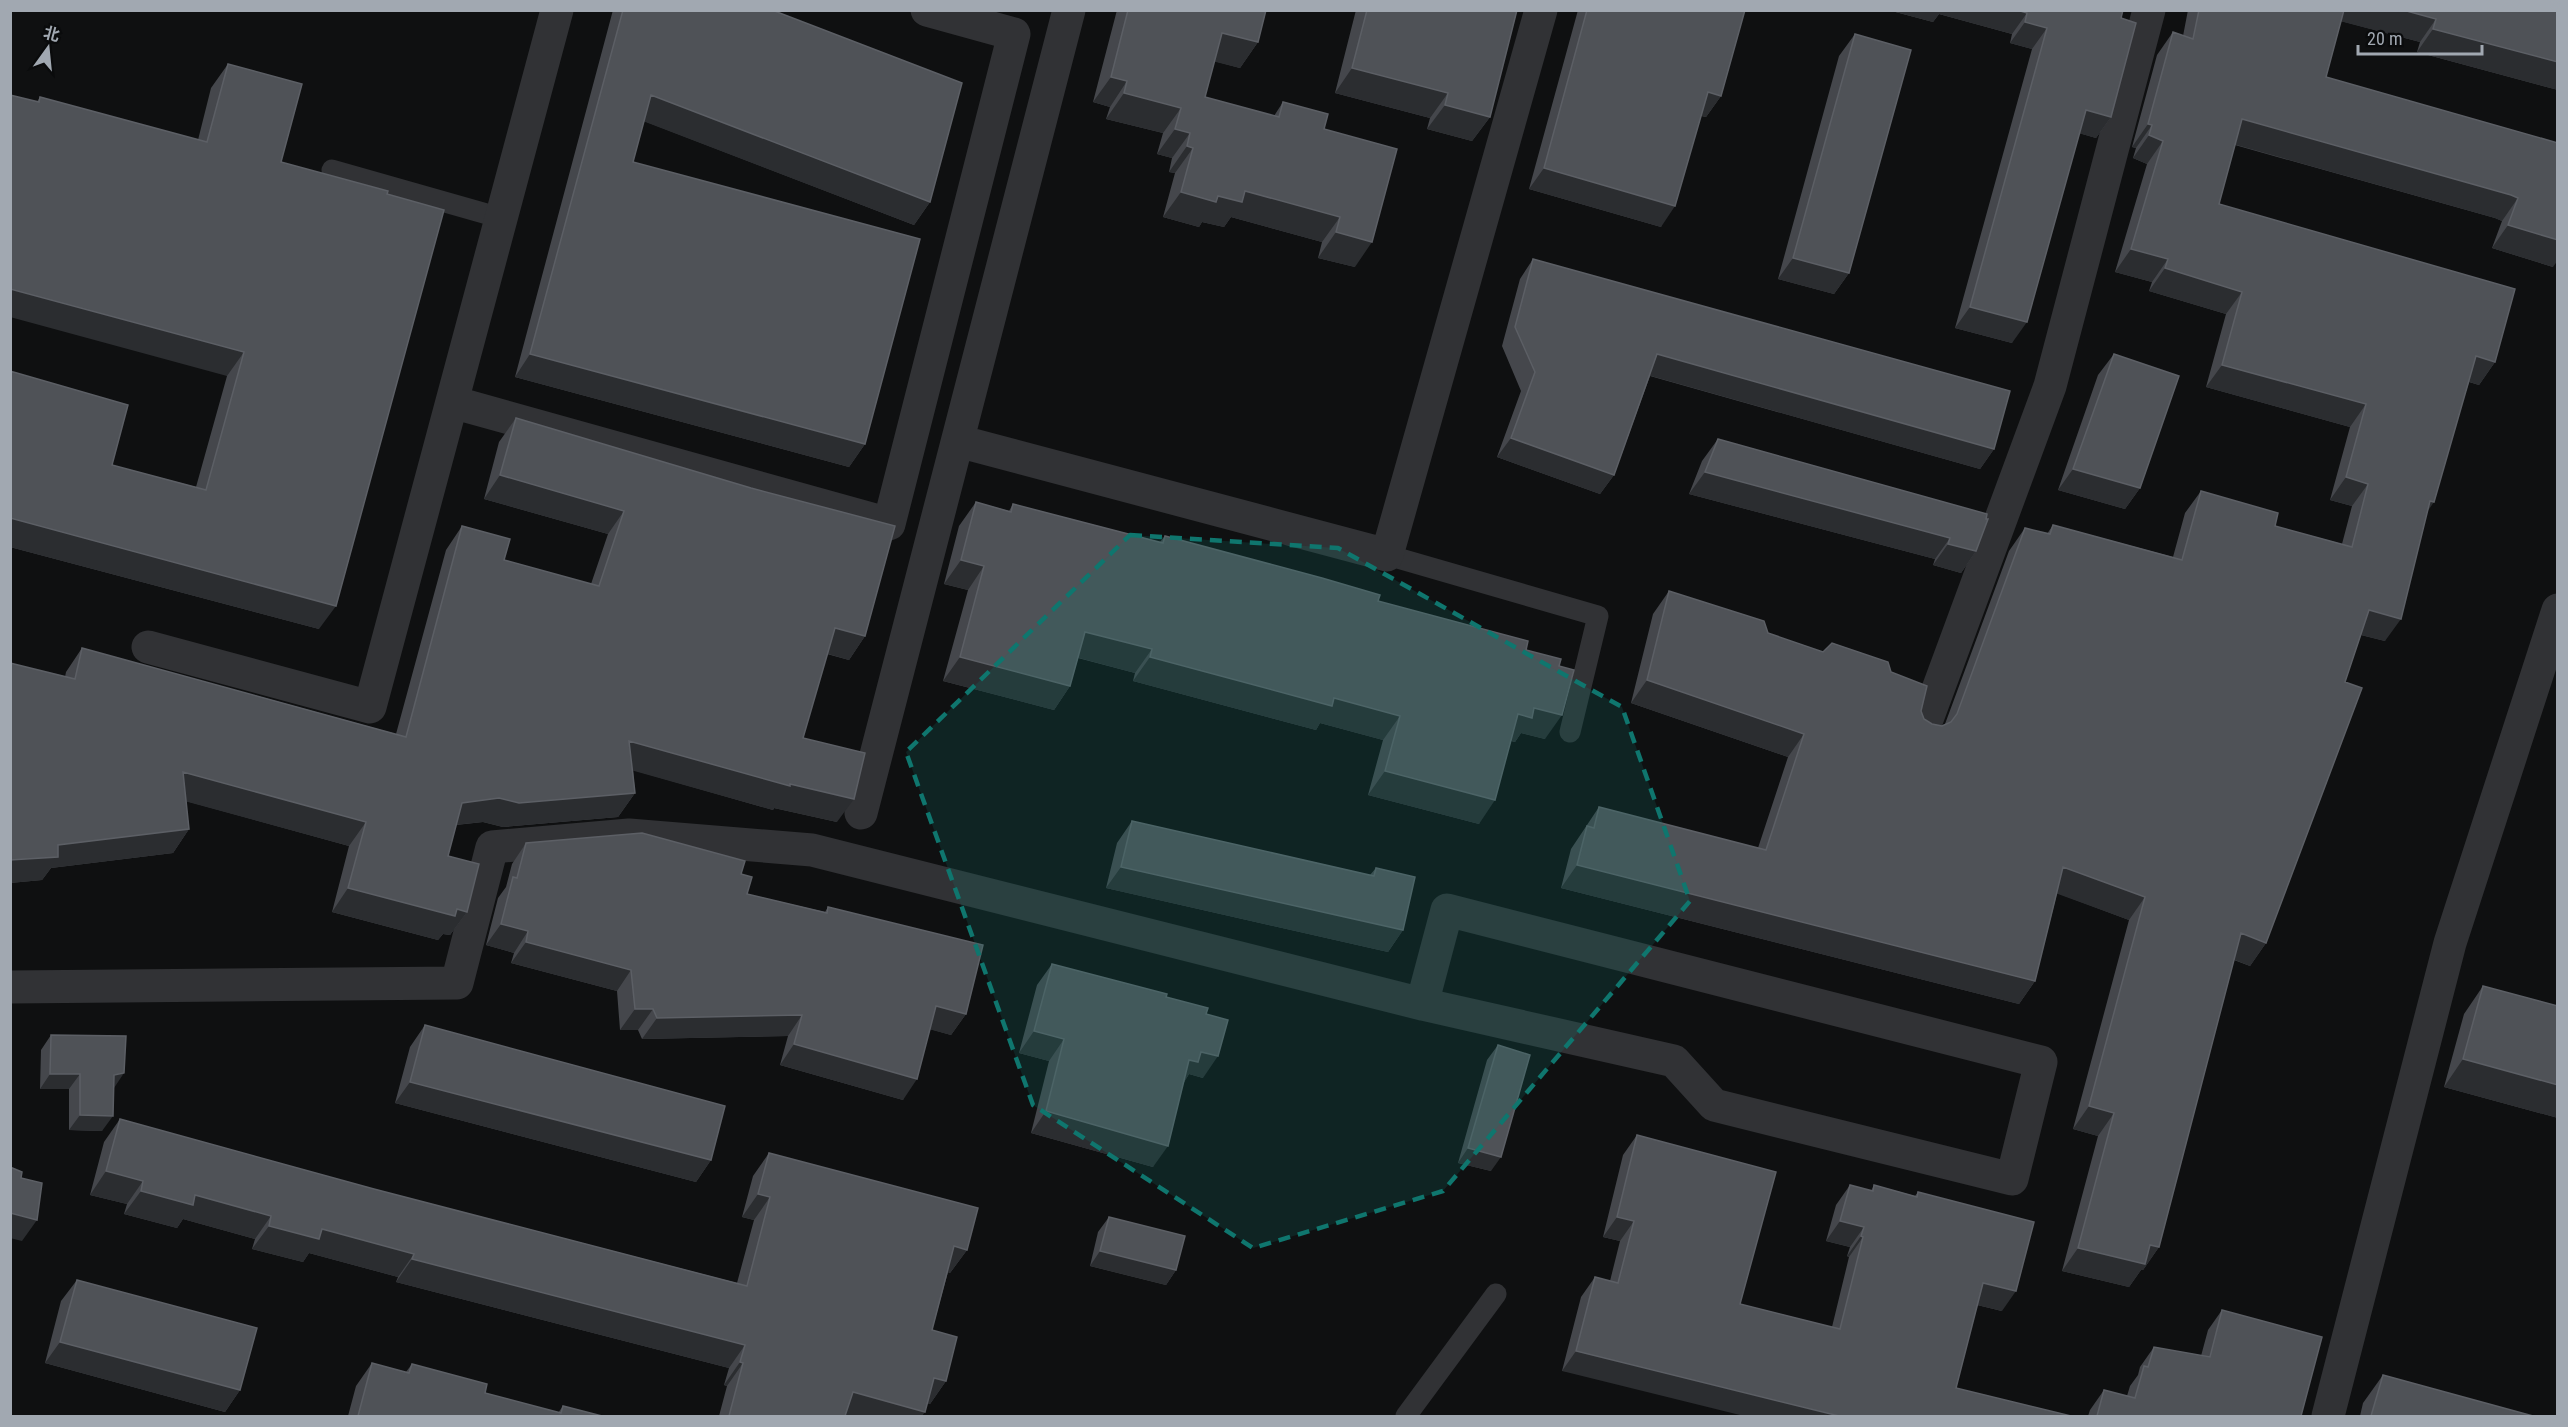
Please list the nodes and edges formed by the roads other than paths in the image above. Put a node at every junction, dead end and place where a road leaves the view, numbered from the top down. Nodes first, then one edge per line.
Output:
1 (556, 10) edge
2 (927, 10) edge
3 (1070, 10) edge
4 (1541, 10) edge
5 (2150, 10) edge
6 (332, 170) dead end
7 (501, 218) junction
8 (452, 402) junction
9 (958, 441) junction
10 (1387, 555) junction
11 (2558, 610) edge
12 (148, 647) dead end
13 (1923, 730) edge
14 (1570, 732) dead end
15 (861, 813) edge
16 (10, 987) edge
17 (1422, 1004) junction
18 (1496, 1294) dead end
19 (1406, 1416) edge
20 (2328, 1416) edge

1 - 7 street
2 - 8 street
3 - 9 street
4 - 10 street
5 - 13 street
6 - 7 lane
7 - 8 street
8 - 12 street
9 - 10 street
9 - 15 street
10 - 14 lane
11 - 20 street
16 - 17 street
17 - 17 street
18 - 19 lane

